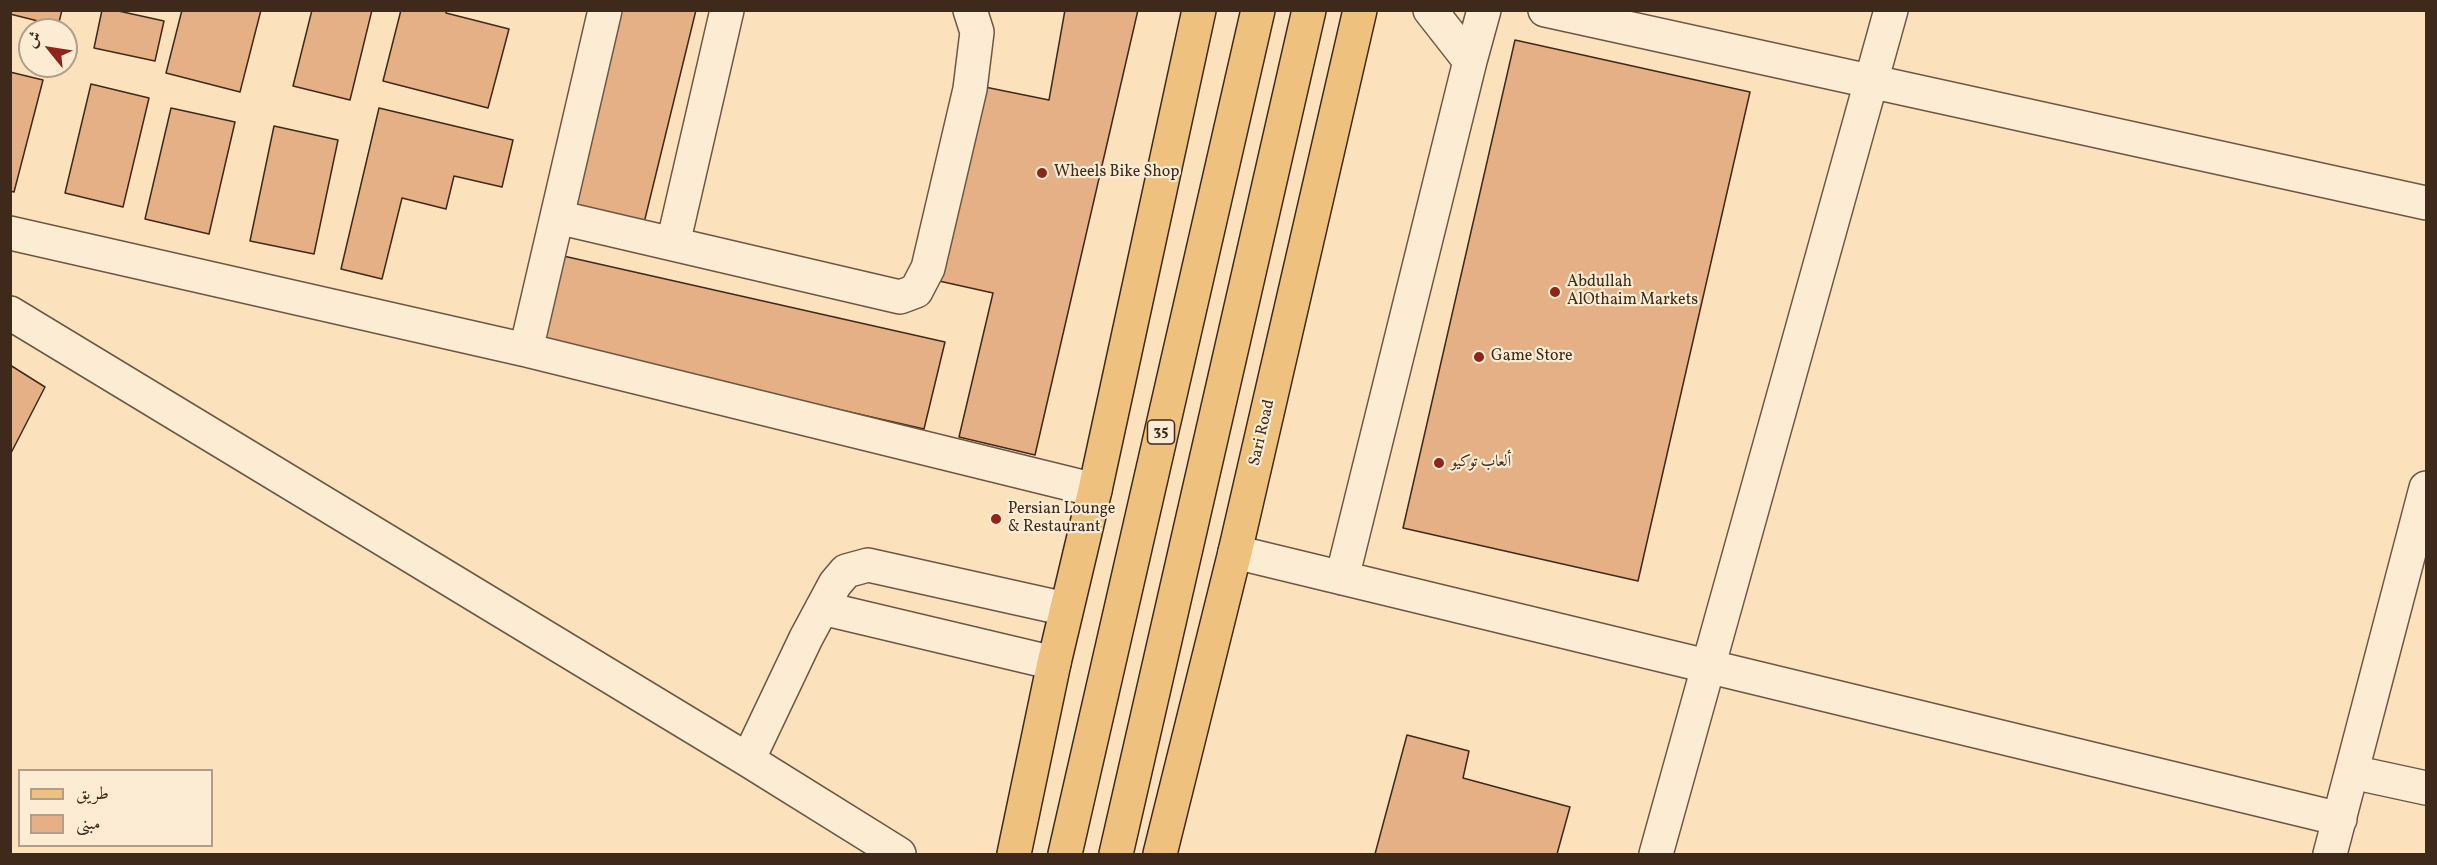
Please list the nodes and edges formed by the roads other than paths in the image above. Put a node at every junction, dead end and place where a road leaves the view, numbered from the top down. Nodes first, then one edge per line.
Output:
1 (605, 10) edge
2 (727, 10) edge
3 (970, 10) edge
4 (1199, 10) edge
5 (1258, 10) edge
6 (1309, 10) edge
7 (1360, 10) edge
8 (1430, 10) edge
9 (1484, 10) edge
10 (1545, 10) edge
11 (1891, 10) edge
12 (1470, 61) junction
13 (1871, 82) junction
14 (2427, 202) edge
15 (557, 217) junction
16 (10, 233) edge
17 (673, 244) junction
18 (10, 313) edge
19 (526, 350) junction
20 (2427, 488) edge
21 (1095, 490) junction
22 (1235, 552) junction
23 (1342, 578) junction
24 (822, 608) junction
25 (1066, 609) junction
26 (1054, 663) junction
27 (1709, 666) junction
28 (748, 760) junction
29 (2352, 772) junction
30 (2427, 788) edge
31 (2340, 819) junction
32 (899, 855) edge
33 (1014, 855) edge
34 (1065, 855) edge
35 (1116, 855) edge
36 (1160, 855) edge
37 (1656, 855) edge
38 (2330, 855) edge

1 - 15 street
2 - 17 street
3 - 17 street
4 - 21 main road
5 - 34 main road, 35
6 - 35 main road
7 - 22 main road, Sari Road
8 - 12 street
9 - 12 street
10 - 13 street
11 - 13 street
12 - 23 street
13 - 14 street
13 - 27 street
15 - 17 street
15 - 19 street
16 - 19 street
18 - 28 street
19 - 21 street
20 - 29 street
21 - 25 main road
22 - 23 street
22 - 36 main road, Sari Road
23 - 27 street
24 - 25 street
24 - 26 street
24 - 28 street
25 - 26 main road
26 - 33 main road
27 - 31 street
27 - 37 street
28 - 32 street
29 - 30 street
29 - 31 street
31 - 38 street

